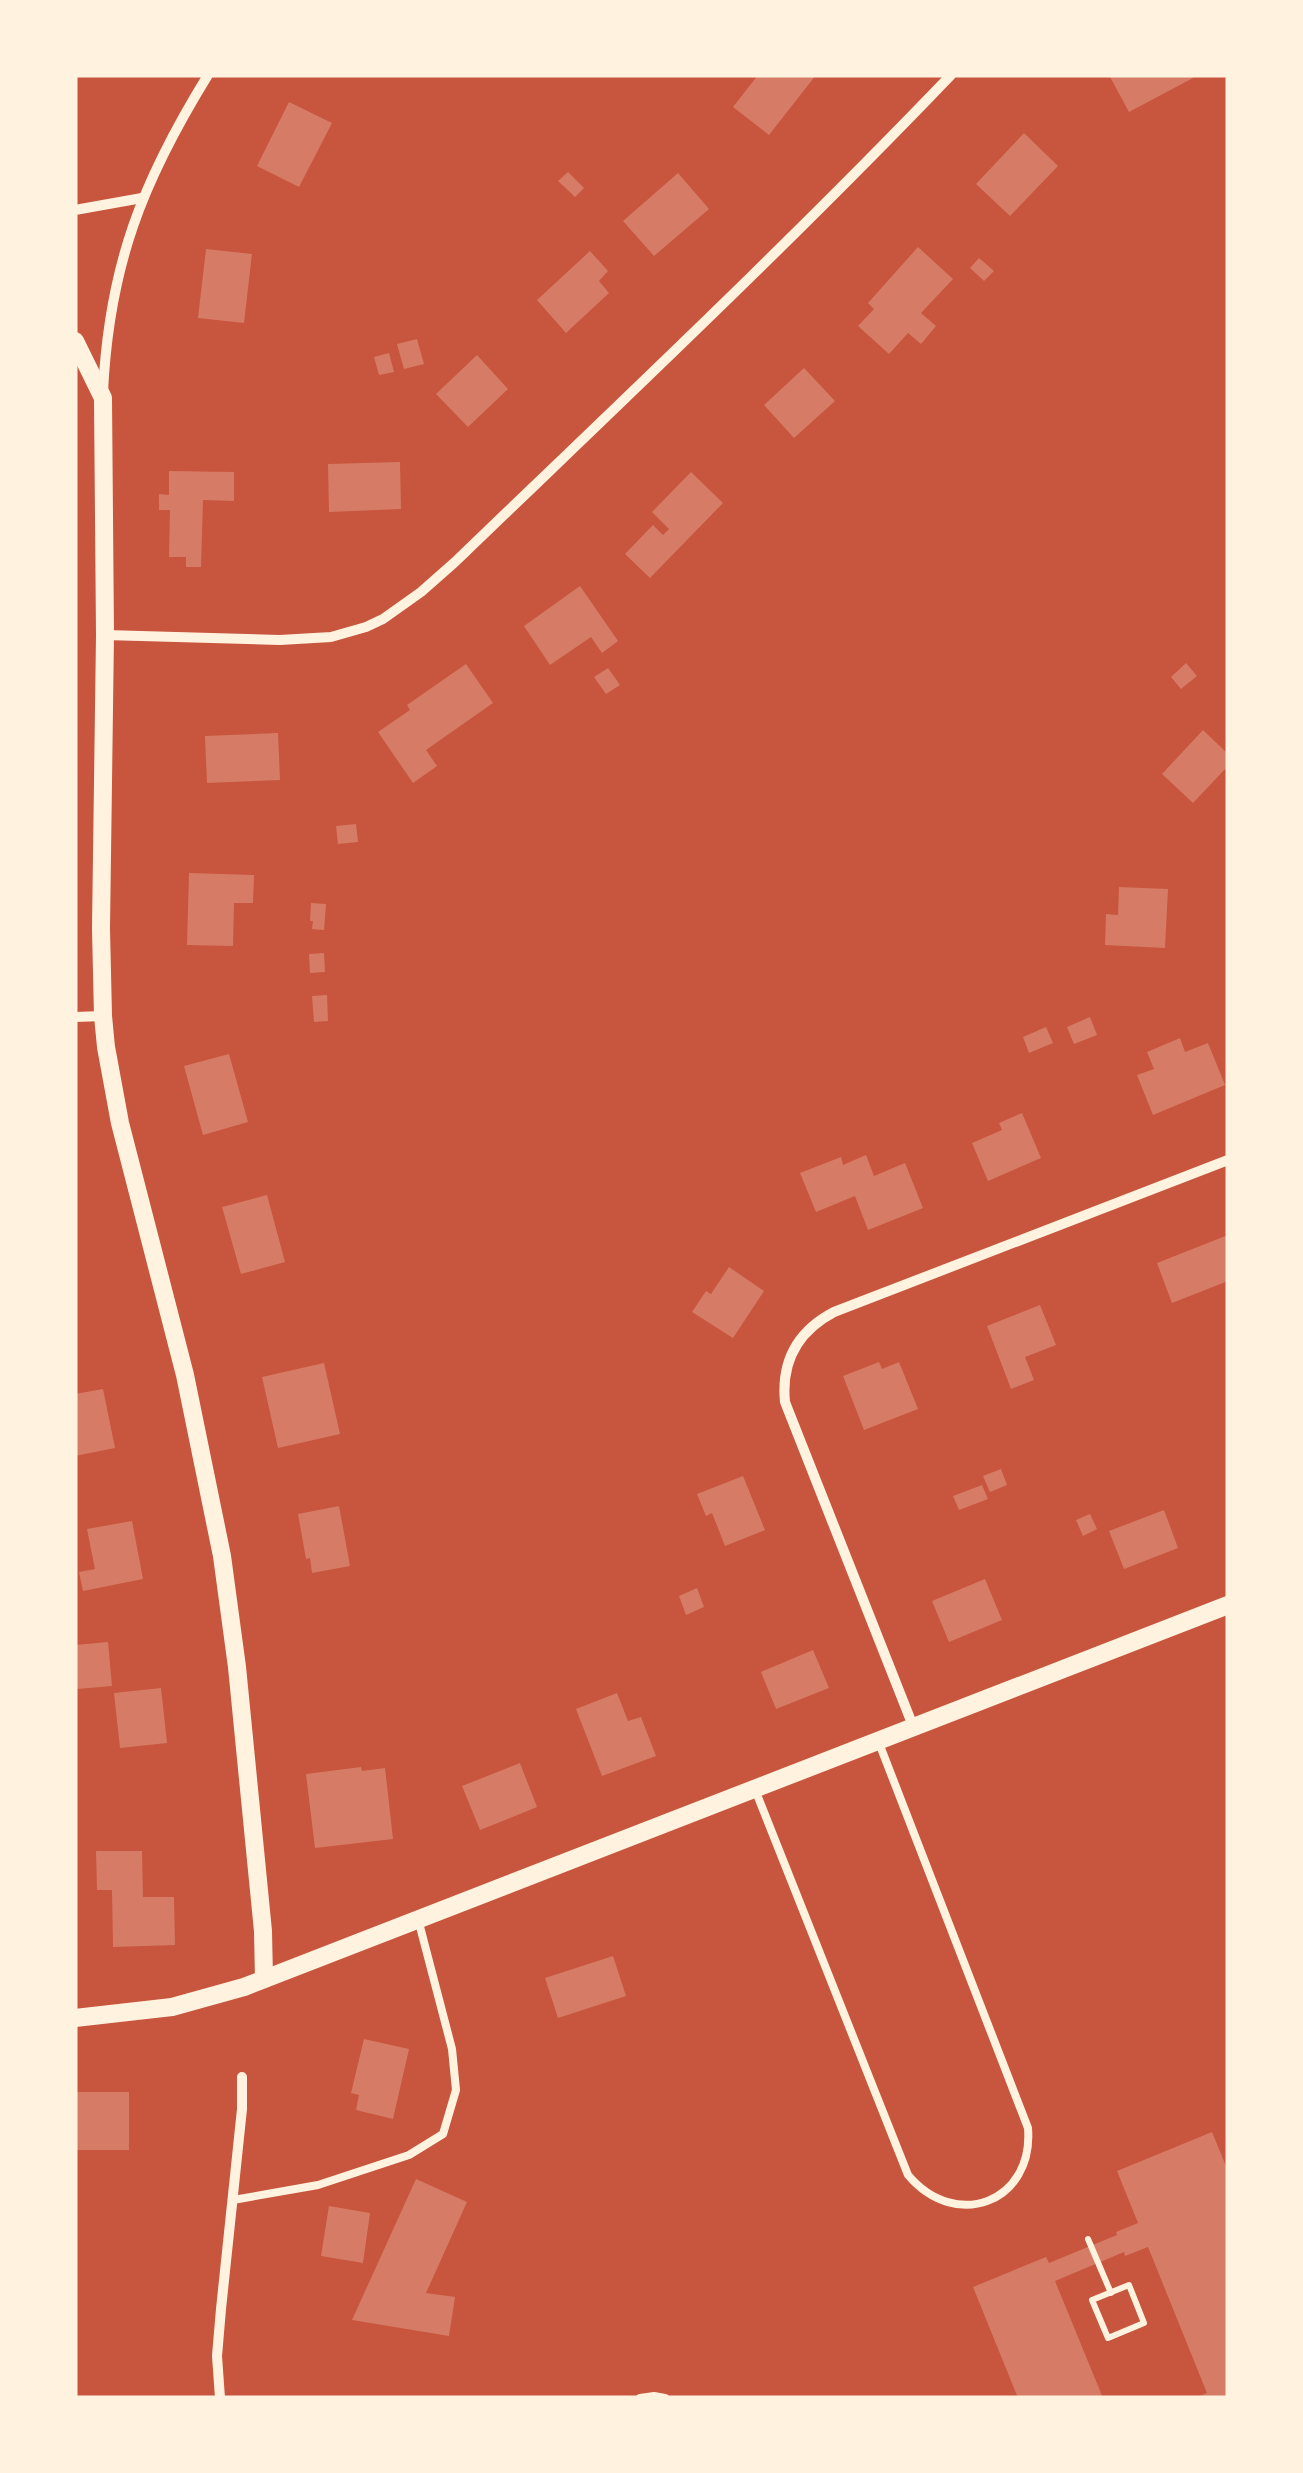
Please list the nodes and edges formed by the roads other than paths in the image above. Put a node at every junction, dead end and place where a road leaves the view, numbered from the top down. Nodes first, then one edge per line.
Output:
1 (208, 75) edge
2 (951, 75) edge
3 (142, 198) junction
4 (75, 210) edge
5 (75, 340) edge
6 (103, 398) junction
7 (104, 634) junction
8 (103, 1016) junction
9 (75, 1017) edge
10 (1228, 1160) edge
11 (1228, 1605) edge
12 (913, 1726) junction
13 (877, 1740) junction
14 (754, 1788) junction
15 (418, 1919) junction
16 (264, 1979) junction
17 (75, 2018) edge
18 (242, 2077) dead end
19 (233, 2200) junction
20 (220, 2398) edge
21 (640, 2398) edge
22 (664, 2398) edge

1 - 3 street
2 - 7 street
3 - 4 street
3 - 6 street
5 - 6 street
6 - 7 street
7 - 8 street
8 - 9 street
8 - 16 street
10 - 12 street
11 - 12 street
12 - 13 street
13 - 14 street
13 - 14 lane
14 - 15 street
15 - 16 street
15 - 19 lane
16 - 17 street
18 - 19 street
19 - 20 street
21 - 22 lane

